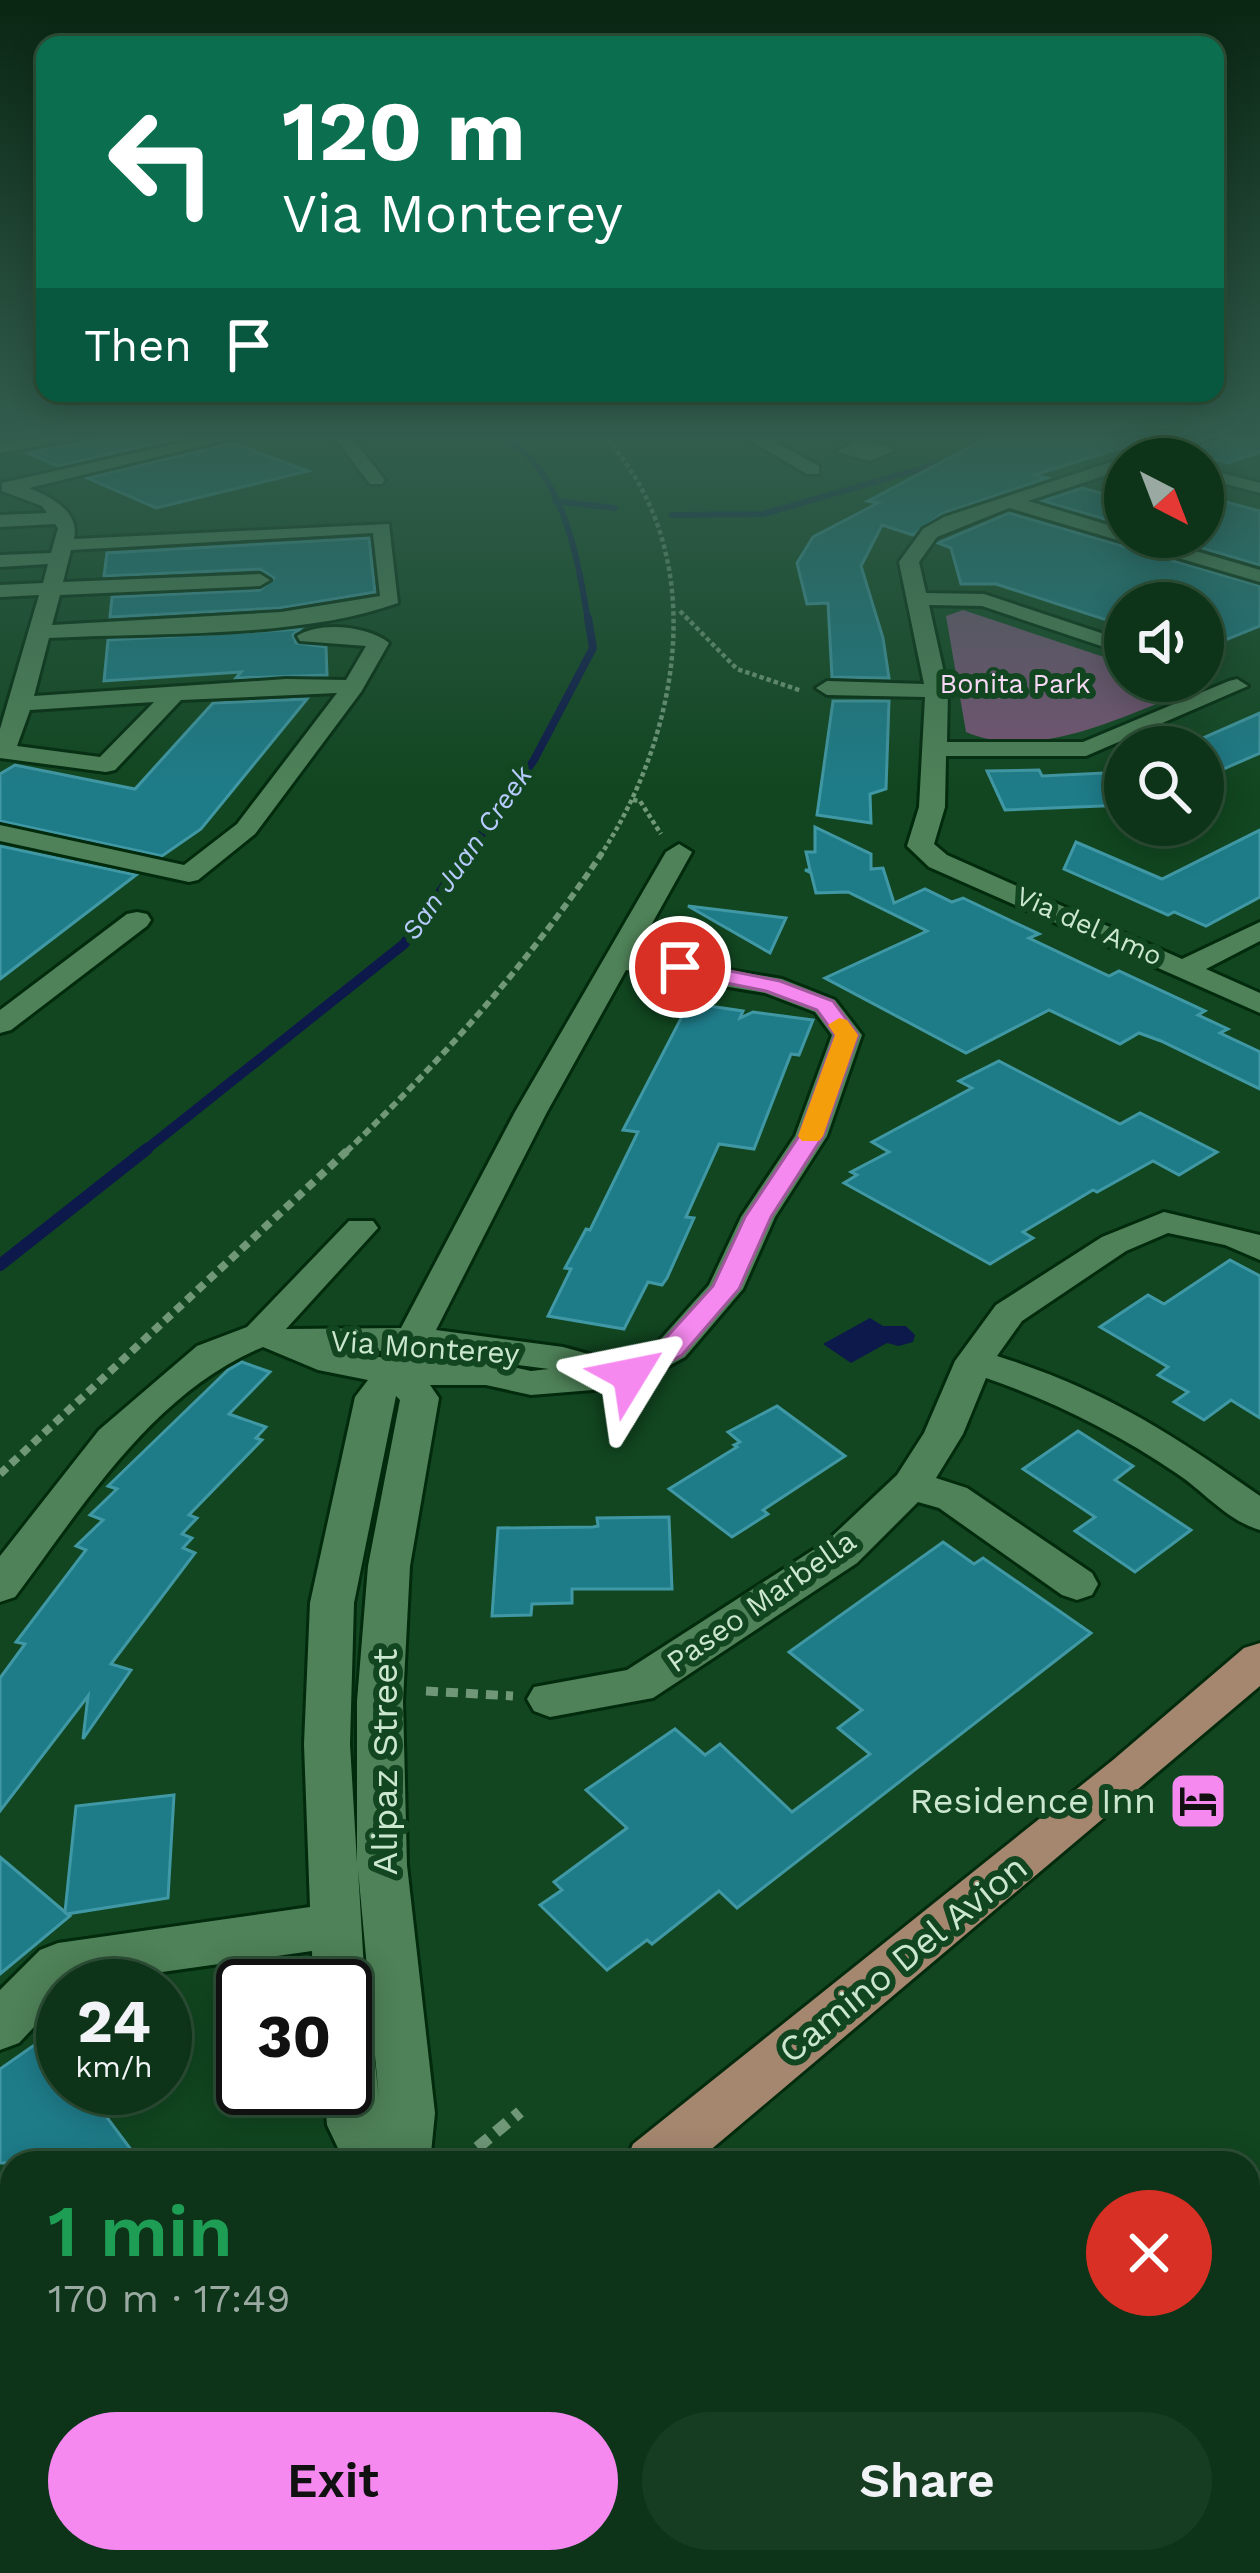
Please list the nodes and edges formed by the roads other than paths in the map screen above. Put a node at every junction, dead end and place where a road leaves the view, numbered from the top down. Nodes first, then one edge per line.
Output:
1 (60, 552) edge
2 (385, 552) edge
3 (916, 552) edge
4 (1199, 558) edge
5 (1260, 576) edge
6 (260, 580) dead end
7 (51, 590) junction
8 (0, 591) edge
9 (919, 598) junction
10 (1104, 641) edge
11 (33, 642) junction
12 (353, 687) junction
13 (826, 688) road end
14 (937, 691) junction
15 (175, 693) junction
16 (1199, 702) edge
17 (21, 704) junction
18 (932, 749) junction
19 (2, 750) edge
20 (0, 833) edge
21 (679, 852) road end
22 (136, 920) dead end
23 (1260, 930) edge
24 (616, 961) junction
25 (1184, 970) junction
26 (1260, 1004) edge
27 (0, 1024) edge
28 (361, 1228) dead end
29 (1260, 1249) edge
30 (275, 1339) junction
31 (405, 1356) junction
32 (974, 1361) junction
33 (1198, 1468) junction
34 (1260, 1484) edge
35 (911, 1485) junction
36 (1260, 1515) edge
37 (1077, 1584) dead end
38 (0, 1586) edge
39 (1260, 1660) edge
40 (550, 1699) road end
41 (333, 1926) junction
42 (336, 1959) edge
43 (0, 2026) edge
44 (354, 2115) edge
45 (368, 2151) edge
46 (403, 2151) edge
47 (668, 2151) edge

1 - 7 street
2 - 11 street
3 - 9 street
4 - 5 street
6 - 7 street
7 - 8 street
7 - 11 street
9 - 10 street
9 - 14 street
11 - 12 street
11 - 17 street
12 - 15 street
12 - 20 street
13 - 14 street
14 - 18 street
15 - 17 street
15 - 19 street
16 - 18 street
17 - 19 street
18 - 25 street, Via del Amo
21 - 24 street, Alipaz Street
22 - 27 street
23 - 25 street
24 - 31 street, Alipaz Street
24 - 31 street, Via Monterey
25 - 26 street, Via del Amo
28 - 30 street
29 - 32 street, Paseo Marbella
30 - 31 street, Via Monterey
30 - 38 street
31 - 41 street, Alipaz Street
31 - 46 street, Alipaz Street
32 - 33 street
32 - 35 street, Paseo Marbella
33 - 34 street
33 - 36 street
35 - 37 street
35 - 40 street, Paseo Marbella
39 - 47 main road, Camino Del Avion
41 - 42 street, Alipaz Street
41 - 43 street
44 - 45 street

